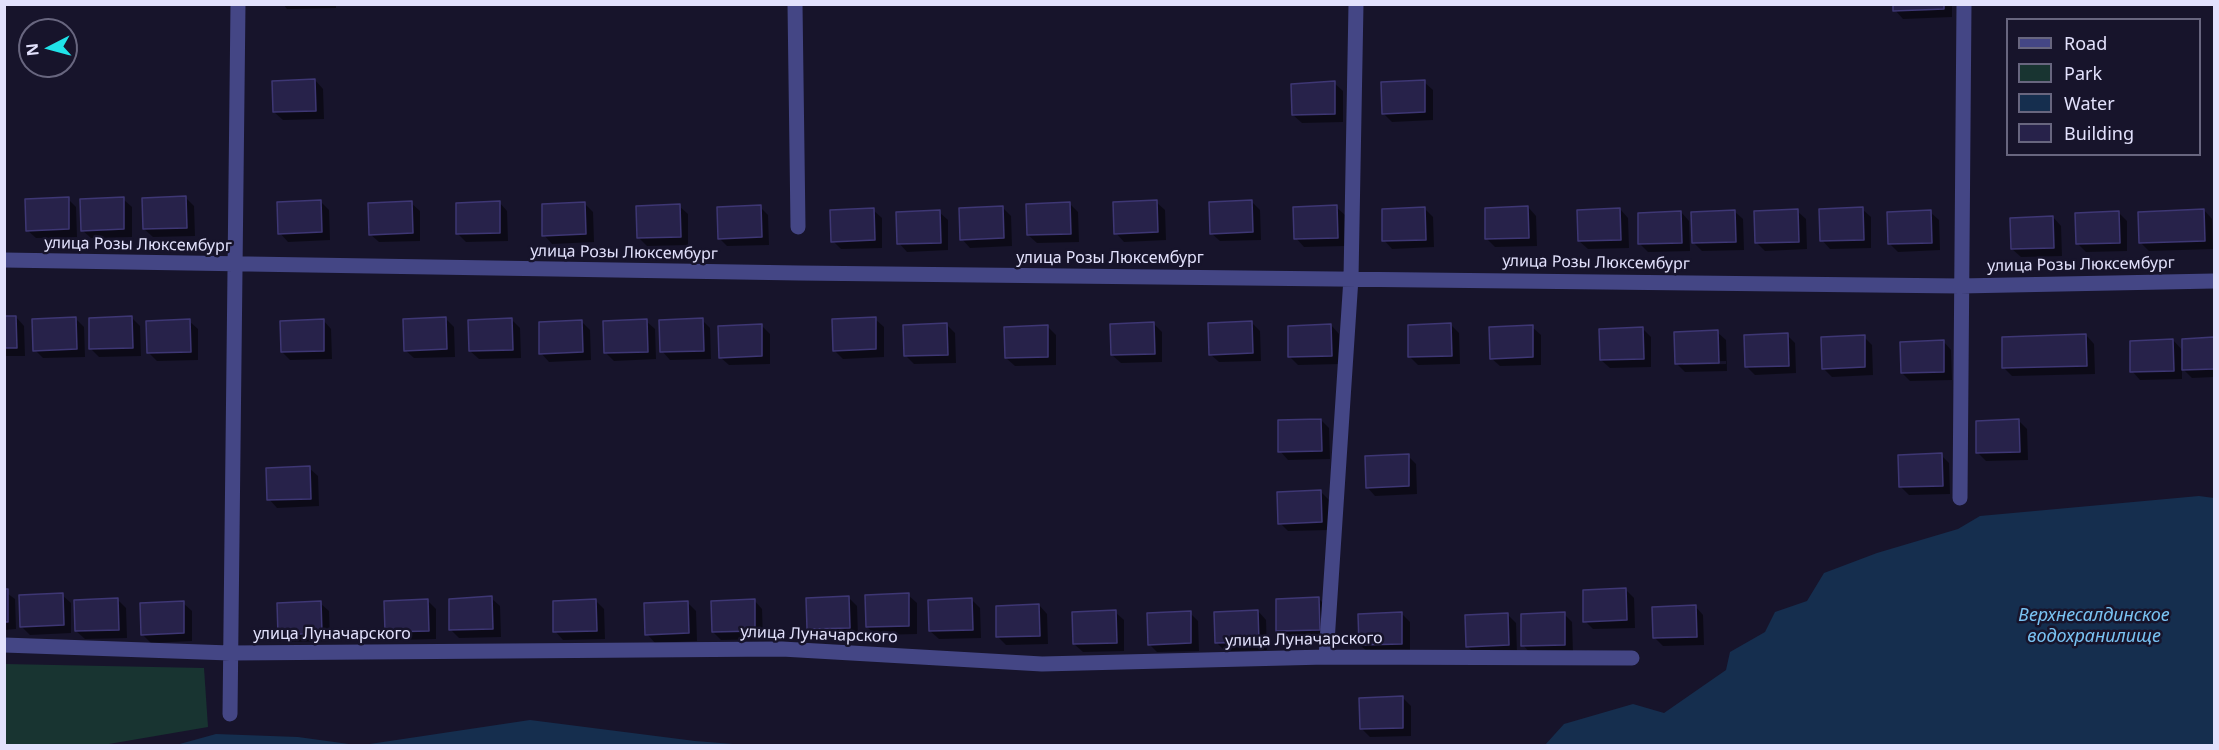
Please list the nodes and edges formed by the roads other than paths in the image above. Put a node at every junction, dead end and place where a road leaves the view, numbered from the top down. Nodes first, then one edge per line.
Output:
1 (238, 4) edge
2 (795, 4) edge
3 (1356, 4) edge
4 (1964, 4) edge
5 (798, 227) dead end
6 (4, 260) edge
7 (234, 265) junction
8 (1351, 278) junction
9 (2214, 281) edge
10 (1960, 285) junction
11 (1960, 498) dead end
12 (4, 645) edge
13 (230, 653) junction
14 (1326, 657) junction
15 (1632, 658) dead end
16 (230, 714) dead end

1 - 7 street
2 - 5 street
3 - 8 street
4 - 10 street
6 - 7 street, улица Розы Люксембург
7 - 8 street, улица Розы Люксембург
7 - 13 street
8 - 10 street, улица Розы Люксембург
8 - 14 street
9 - 10 street, улица Розы Люксембург
10 - 11 street
12 - 13 street, улица Луначарского
13 - 14 street, улица Луначарского
13 - 16 street
14 - 15 street, улица Луначарского

